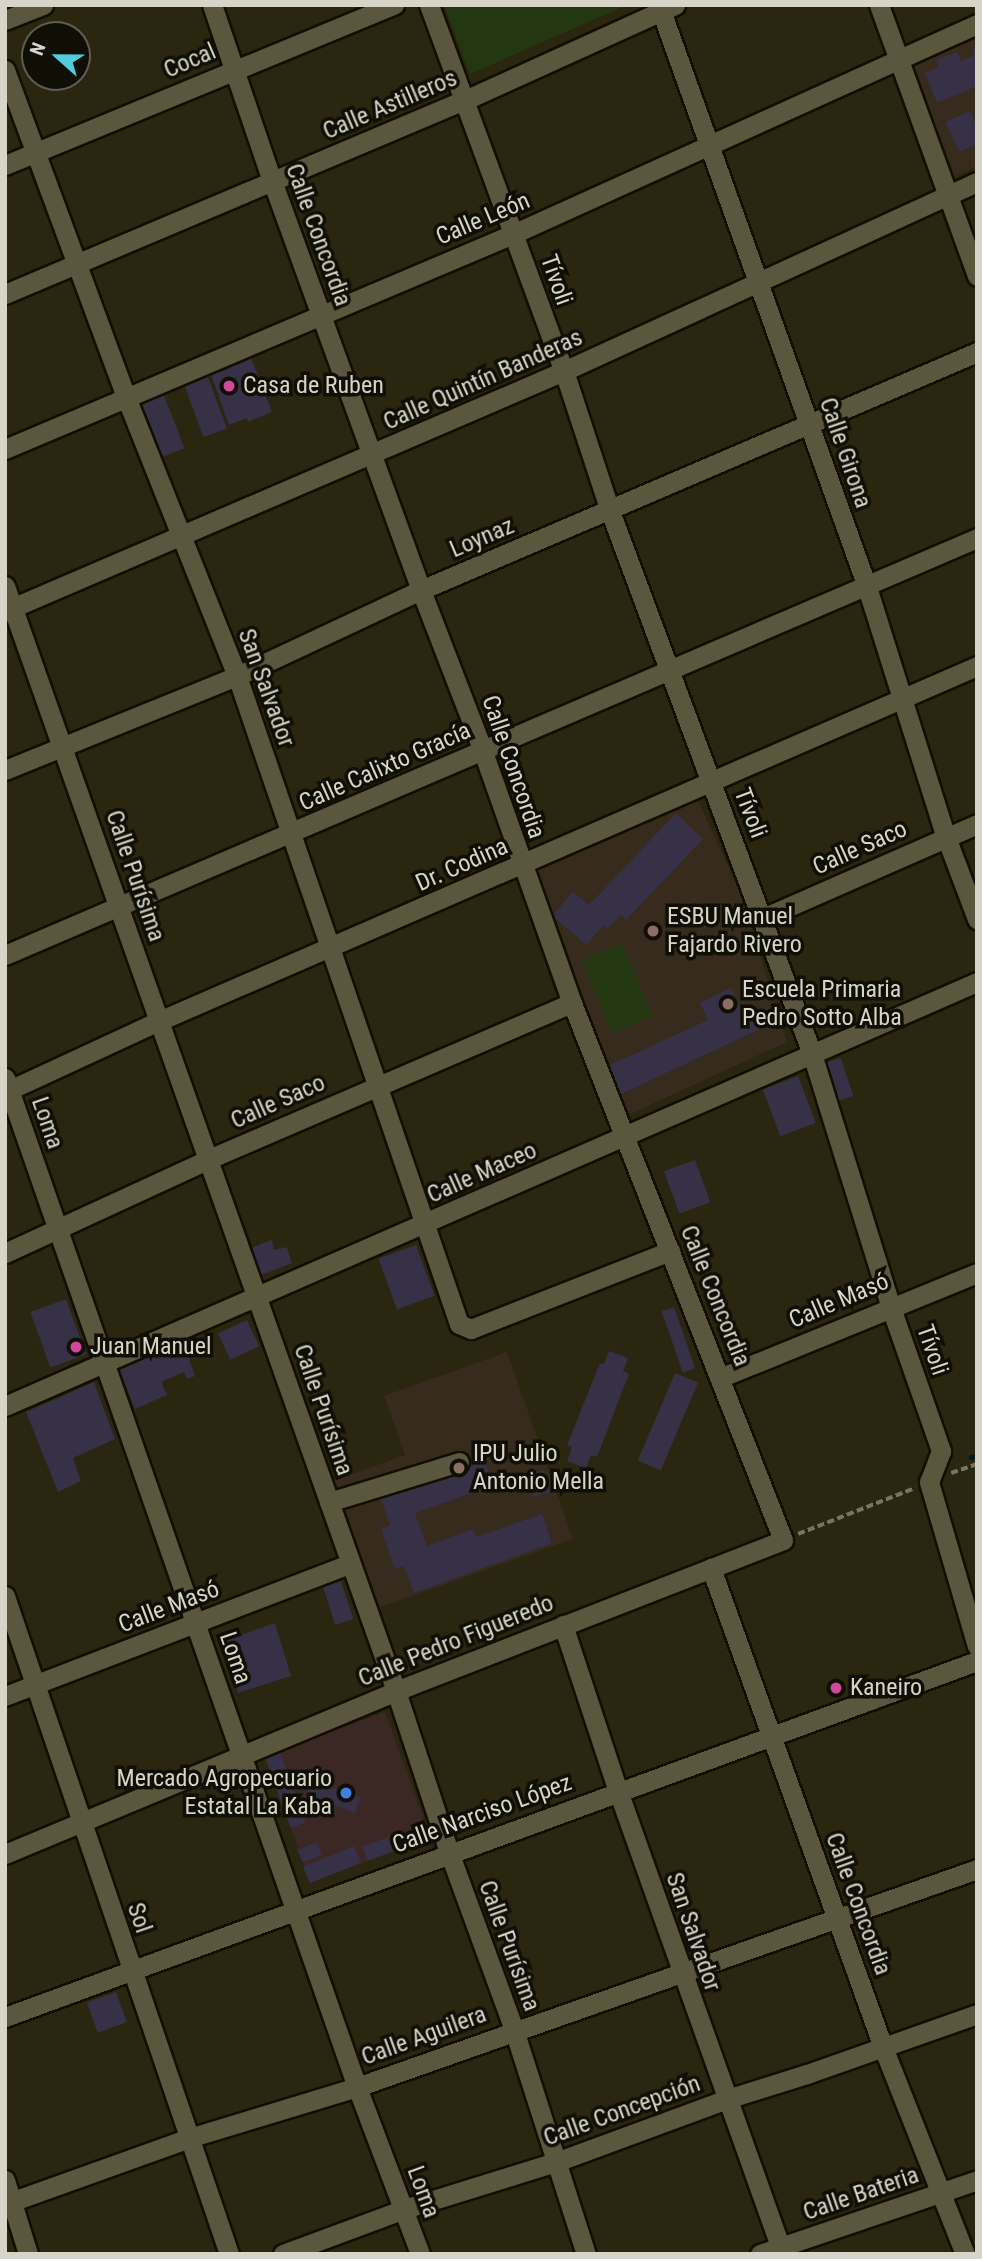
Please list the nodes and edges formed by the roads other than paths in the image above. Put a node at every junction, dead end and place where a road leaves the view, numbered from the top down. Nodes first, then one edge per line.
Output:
1 (43, 5) edge
2 (212, 5) edge
3 (394, 5) edge
4 (429, 5) edge
5 (879, 5) edge
6 (665, 7) edge
7 (5, 20) edge
8 (977, 24) edge
9 (899, 57) junction
10 (234, 69) junction
11 (5, 70) edge
12 (463, 102) junction
13 (709, 145) junction
14 (34, 154) junction
15 (5, 164) edge
16 (272, 181) junction
17 (977, 182) edge
18 (948, 195) junction
19 (513, 234) junction
20 (76, 262) junction
21 (977, 276) edge
22 (760, 282) junction
23 (5, 294) edge
24 (321, 313) junction
25 (977, 352) edge
26 (564, 371) junction
27 (126, 397) junction
28 (809, 425) junction
29 (5, 449) edge
30 (373, 455) junction
31 (610, 511) junction
32 (181, 536) junction
33 (977, 538) edge
34 (866, 584) junction
35 (5, 586) edge
36 (421, 590) junction
37 (9, 610) edge
38 (977, 666) edge
39 (669, 670) junction
40 (237, 676) junction
41 (903, 698) junction
42 (63, 746) junction
43 (483, 751) junction
44 (5, 770) edge
45 (712, 781) junction
46 (977, 824) edge
47 (293, 834) junction
48 (946, 837) junction
49 (522, 865) junction
50 (120, 907) junction
51 (763, 918) junction
52 (977, 919) edge
53 (331, 949) junction
54 (5, 955) edge
55 (977, 982) edge
56 (572, 1003) junction
57 (159, 1021) junction
58 (812, 1054) junction
59 (379, 1084) junction
60 (7, 1087) edge
61 (623, 1136) junction
62 (209, 1159) junction
63 (425, 1225) junction
64 (59, 1230) junction
65 (670, 1251) junction
66 (5, 1253) edge
67 (977, 1273) edge
68 (257, 1295) junction
69 (890, 1306) junction
70 (105, 1360) junction
71 (722, 1377) junction
72 (5, 1406) edge
73 (459, 1462) dead end
74 (329, 1502) junction
75 (783, 1540) joint
76 (349, 1564) junction
77 (711, 1568) junction
78 (5, 1596) edge
79 (197, 1623) junction
80 (563, 1625) junction
81 (977, 1646) edge
82 (977, 1661) edge
83 (34, 1685) junction
84 (396, 1691) junction
85 (5, 1696) edge
86 (772, 1734) junction
87 (242, 1755) junction
88 (618, 1791) junction
89 (82, 1825) junction
90 (449, 1852) junction
91 (5, 1854) edge
92 (977, 1869) edge
93 (295, 1910) junction
94 (837, 1917) junction
95 (131, 1970) junction
96 (682, 1973) junction
97 (977, 2014) edge
98 (5, 2017) edge
99 (513, 2030) junction
100 (883, 2047) junction
101 (357, 2087) junction
102 (727, 2099) junction
103 (189, 2138) junction
104 (556, 2162) junction
105 (5, 2180) edge
106 (977, 2180) edge
107 (942, 2192) junction
108 (9, 2203) edge
109 (404, 2209) junction
110 (782, 2250) edge
111 (28, 2254) edge
112 (229, 2254) edge
113 (283, 2254) edge
114 (420, 2254) edge
115 (586, 2254) edge
116 (760, 2254) edge
117 (965, 2254) edge

1 - 7 street
2 - 10 street, Calle Concordia
3 - 10 street, Cocal
4 - 12 street, Tívoli
5 - 9 street
6 - 12 street, Calle Astilleros
6 - 13 street, Calle Girona
8 - 9 street, Calle León
9 - 13 street, Calle León
9 - 18 street
10 - 14 street, Cocal
10 - 16 street, Calle Concordia
11 - 14 street, San Salvador
12 - 16 street, Calle Astilleros
12 - 19 street, Tívoli
13 - 19 street, Calle León
13 - 22 street, Calle Girona
14 - 15 street, Cocal
14 - 20 street, San Salvador
16 - 20 street, Calle Astilleros
16 - 24 street, Calle Concordia
17 - 18 street, Calle Quintín Banderas
18 - 21 street
18 - 22 street, Calle Quintín Banderas
19 - 24 street, Calle León
19 - 26 street, Tívoli
20 - 23 street, Calle Astilleros
20 - 27 street, San Salvador
22 - 26 street, Calle Quintín Banderas
22 - 28 street, Calle Girona
24 - 27 street, Calle León
24 - 30 street, Calle Concordia
25 - 28 street, Loynaz
26 - 30 street, Calle Quintín Banderas
26 - 31 street, Tívoli
27 - 29 street, Calle León
27 - 32 street, San Salvador
28 - 31 street, Loynaz
28 - 34 street, Calle Girona
30 - 32 street, Calle Quintín Banderas
30 - 36 street, Calle Concordia
31 - 36 street, Loynaz
31 - 39 street, Tívoli
32 - 37 street, Calle Quintín Banderas
32 - 40 street, San Salvador
33 - 34 street, Calle Calixto Gracía
34 - 39 street, Calle Calixto Gracía
34 - 41 street, Calle Girona
35 - 37 street, Calle Purísima
36 - 40 street, Loynaz
36 - 43 street, Calle Concordia
37 - 42 street, Calle Purísima
38 - 41 street, Dr. Codina
39 - 43 street, Calle Calixto Gracía
39 - 45 street, Tívoli
40 - 42 street, Loynaz
40 - 47 street, San Salvador
41 - 45 street, Dr. Codina
41 - 48 street, Calle Girona
42 - 44 street, Loynaz
42 - 50 street, Calle Purísima
43 - 47 street, Calle Calixto Gracía
43 - 49 street, Calle Concordia
45 - 49 street, Dr. Codina
45 - 51 street, Tívoli
46 - 48 street, Calle Saco
47 - 50 street, Calle Calixto Gracía
47 - 53 street, San Salvador
48 - 51 street, Calle Saco
48 - 52 street, Calle Girona
49 - 53 street, Dr. Codina
49 - 56 street, Calle Concordia
50 - 54 street, Calle Calixto Gracía
50 - 57 street, Calle Purísima
51 - 58 street, Tívoli
53 - 57 street, Dr. Codina
53 - 59 street, San Salvador
55 - 58 street, Calle Maceo
56 - 59 street, Calle Saco
56 - 61 street, Calle Concordia
57 - 60 street, Dr. Codina
57 - 62 street, Calle Purísima
58 - 61 street, Calle Maceo
58 - 69 street, Tívoli
59 - 62 street, Calle Saco
59 - 63 street, San Salvador
60 - 64 street, Loma
61 - 63 street, Calle Maceo
61 - 65 street, Calle Concordia
62 - 64 street, Calle Saco
62 - 68 street, Calle Purísima
63 - 65 street, San Salvador
63 - 68 street, Calle Maceo
64 - 66 street, Calle Saco
64 - 70 street, Loma
65 - 71 street, Calle Concordia
67 - 69 street, Calle Masó
68 - 70 street, Calle Maceo
68 - 74 street, Calle Purísima
69 - 71 street, Calle Masó
69 - 81 street, Tívoli
70 - 72 street, Calle Maceo
70 - 79 street, Loma
71 - 75 street, Calle Concordia
73 - 74 street
74 - 76 street, Calle Purísima
75 - 77 street, Calle Pedro Figueredo
76 - 79 street, Calle Masó
76 - 84 street, Calle Purísima
77 - 80 street, Calle Pedro Figueredo
77 - 86 street, Calle Concordia
78 - 83 street, Sol
79 - 83 street, Calle Masó
79 - 87 street, Loma
80 - 84 street, Calle Pedro Figueredo
80 - 88 street, San Salvador
82 - 86 street, Calle Narciso López
83 - 85 street, Calle Masó
83 - 89 street, Sol
84 - 87 street, Calle Pedro Figueredo
84 - 90 street, Calle Purísima
86 - 88 street, Calle Narciso López
86 - 94 street, Calle Concordia
87 - 89 street, Calle Pedro Figueredo
87 - 93 street, Loma
88 - 90 street, Calle Narciso López
88 - 96 street, San Salvador
89 - 91 street, Calle Pedro Figueredo
89 - 95 street, Sol
90 - 93 street, Calle Narciso López
90 - 99 street, Calle Purísima
92 - 94 street, Calle Aguilera
93 - 95 street, Calle Narciso López
93 - 101 street, Loma
94 - 96 street, Calle Aguilera
94 - 100 street, Calle Concordia
95 - 98 street, Calle Narciso López
95 - 103 street, Sol
96 - 99 street, Calle Aguilera
96 - 102 street, San Salvador
97 - 100 street, Calle Concepción
99 - 101 street, Calle Aguilera
99 - 104 street, Calle Purísima
100 - 102 street, Calle Concepción
100 - 107 street, Calle Concordia
101 - 103 street, Calle Aguilera
101 - 109 street, Loma
102 - 104 street, Calle Concepción
102 - 110 street, San Salvador
103 - 108 street, Calle Aguilera
103 - 112 street, Sol
104 - 109 street, Calle Concepción
104 - 115 street, Calle Purísima
105 - 108 street
106 - 107 street, Calle Bateria
107 - 110 street, Calle Bateria
107 - 117 street, Calle Concordia
108 - 111 street
109 - 113 street, Calle Concepción
109 - 114 street, Loma
110 - 116 street, Calle Bateria

